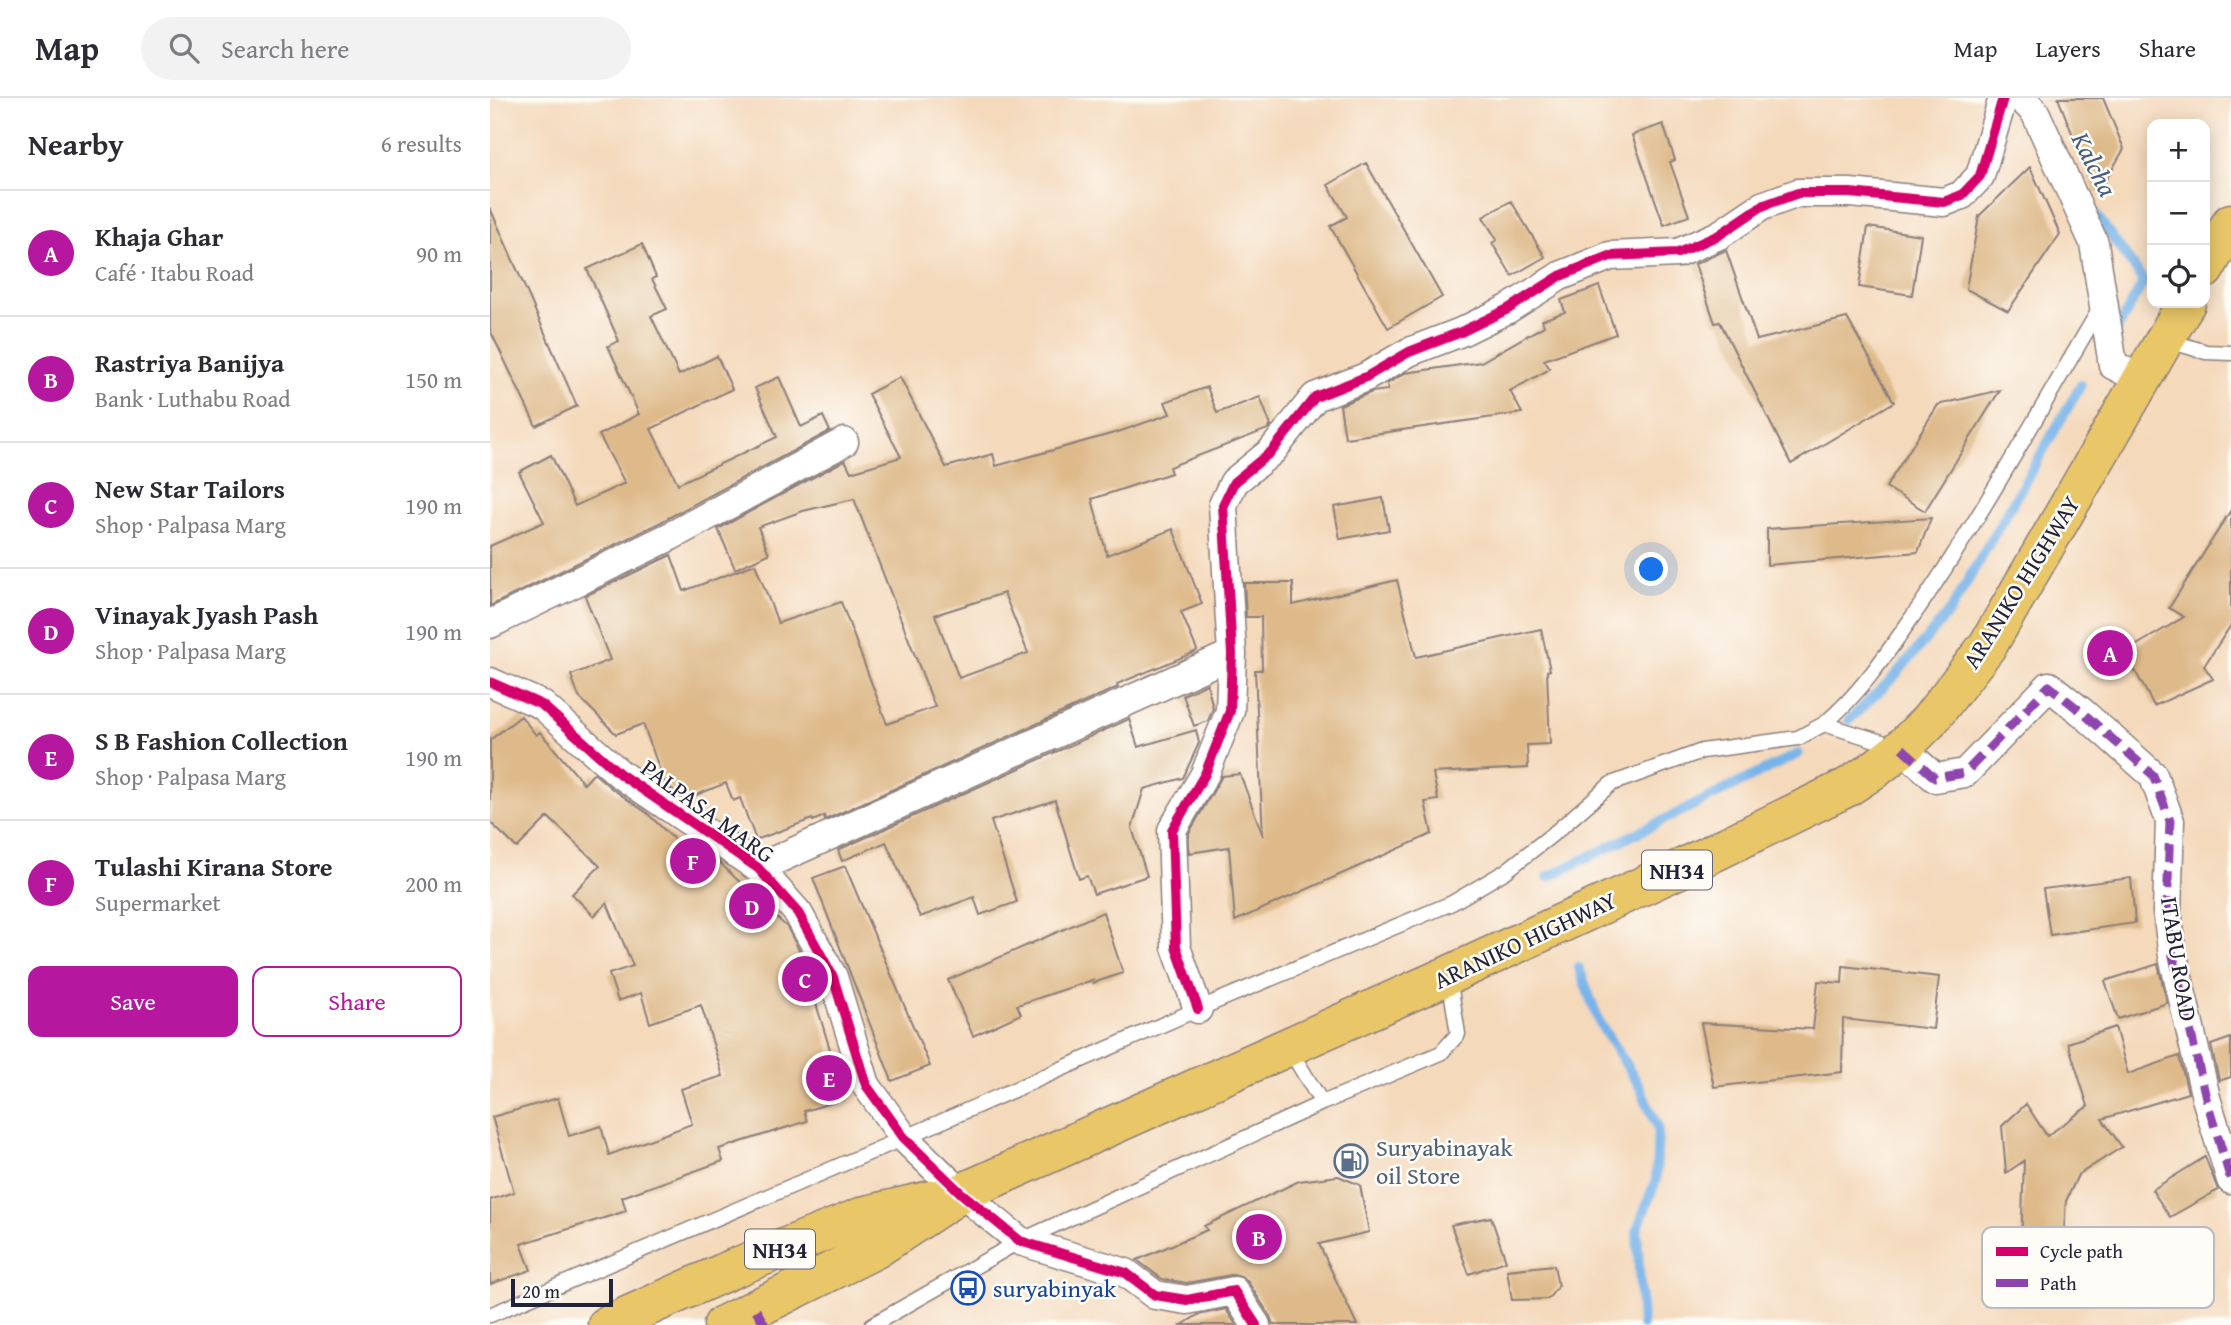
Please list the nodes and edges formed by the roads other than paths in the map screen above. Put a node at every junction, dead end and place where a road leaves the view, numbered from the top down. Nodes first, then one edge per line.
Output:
1 (2003, 98) edge
2 (2021, 98) edge
3 (2231, 223) edge
4 (2210, 260) edge
5 (2103, 304) junction
6 (2183, 308) edge
7 (2165, 339) junction
8 (2231, 353) edge
9 (2142, 380) junction
10 (844, 442) dead end
11 (490, 624) edge
12 (1232, 654) junction
13 (490, 682) edge
14 (1824, 724) junction
15 (1902, 748) junction
16 (758, 868) junction
17 (1449, 975) junction
18 (1198, 1009) junction
19 (1288, 1046) junction
20 (1322, 1102) junction
21 (904, 1138) junction
22 (2231, 1180) edge
23 (961, 1193) junction
24 (1020, 1241) junction
25 (490, 1315) edge
26 (607, 1325) edge
27 (723, 1325) edge
28 (872, 1325) edge
29 (1256, 1325) edge

1 - 12 street
2 - 5 street
3 - 4 highway
5 - 9 street
5 - 14 lane
6 - 7 highway, ARANIKO HIGHWAY / NH34
7 - 8 lane
7 - 9 highway, ARANIKO HIGHWAY / NH34
9 - 15 highway, ARANIKO HIGHWAY / NH34
10 - 11 street
12 - 16 street
12 - 18 street
13 - 16 street, PALPASA MARG
14 - 15 lane
14 - 18 lane
15 - 17 highway, ARANIKO HIGHWAY / NH34
15 - 22 street, ITABU ROAD
16 - 21 street, PALPASA MARG
17 - 19 highway, ARANIKO HIGHWAY / NH34
17 - 20 lane
18 - 21 lane
19 - 20 lane
19 - 23 highway, ARANIKO HIGHWAY / NH34
20 - 24 lane
21 - 23 street, PALPASA MARG
21 - 25 lane
23 - 24 street, PALPASA MARG
23 - 26 highway, ARANIKO HIGHWAY / NH34
23 - 27 highway, ARANIKO HIGHWAY / NH34
24 - 28 lane
24 - 29 street

